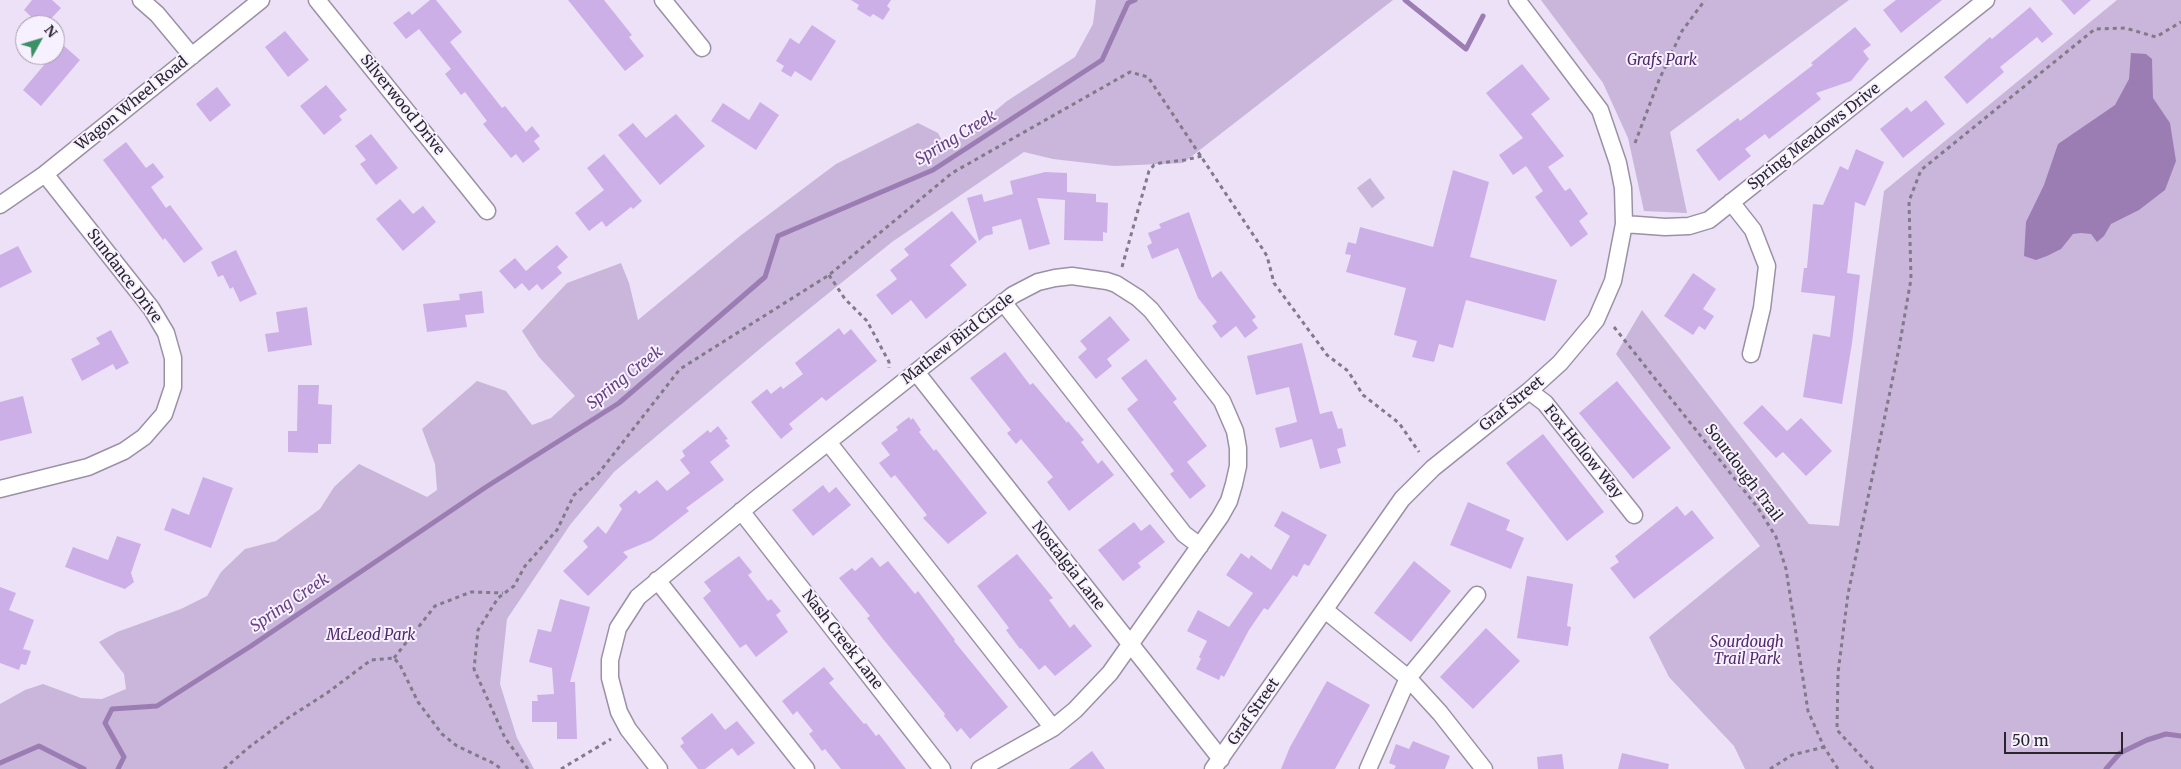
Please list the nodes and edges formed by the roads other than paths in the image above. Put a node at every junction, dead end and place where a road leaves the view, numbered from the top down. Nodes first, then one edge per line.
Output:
1 (141, 0) edge
2 (261, 0) edge
3 (317, 0) edge
4 (663, 0) edge
5 (1517, 0) edge
6 (1986, 0) edge
7 (702, 48) dead end
8 (192, 56) junction
9 (45, 174) junction
10 (1731, 202) junction
11 (0, 205) edge
12 (487, 210) dead end
13 (1624, 224) junction
14 (1003, 302) junction
15 (1751, 354) dead end
16 (916, 372) junction
17 (1529, 391) junction
18 (828, 442) junction
19 (0, 489) edge
20 (741, 511) junction
21 (1634, 515) dead end
22 (1200, 546) junction
23 (657, 580) junction
24 (1477, 595) dead end
25 (1325, 610) junction
26 (1131, 646) junction
27 (1408, 678) junction
28 (1053, 728) junction
29 (1217, 764) edge
30 (659, 769) edge
31 (806, 769) edge
32 (942, 769) edge
33 (980, 769) edge
34 (1368, 769) edge
35 (1484, 769) edge

1 - 8 street
2 - 8 street, Wagon Wheel Road
3 - 12 street, Silverwood Drive
4 - 7 street
5 - 13 street, Graf Street
6 - 10 street, Spring Meadows Drive
8 - 9 street, Wagon Wheel Road
9 - 11 street, Wagon Wheel Road
9 - 19 street, Sundance Drive
10 - 13 street, Spring Meadows Drive
10 - 15 street
13 - 17 street, Graf Street
14 - 16 street, Mathew Bird Circle
14 - 22 street
14 - 22 street, Mathew Bird Circle
16 - 18 street, Mathew Bird Circle
16 - 26 street, Nostalgia Lane
17 - 21 street, Fox Hollow Way
17 - 25 street, Graf Street
18 - 20 street, Mathew Bird Circle
18 - 28 street
20 - 23 street, Mathew Bird Circle
20 - 32 street, Nash Creek Lane
22 - 26 street, Mathew Bird Circle
23 - 30 street, Mathew Bird Circle
23 - 31 street
24 - 27 street
25 - 27 street
25 - 29 street, Graf Street
26 - 28 street, Mathew Bird Circle
26 - 29 street, Nostalgia Lane
27 - 34 street
27 - 35 street
28 - 33 street, Mathew Bird Circle

